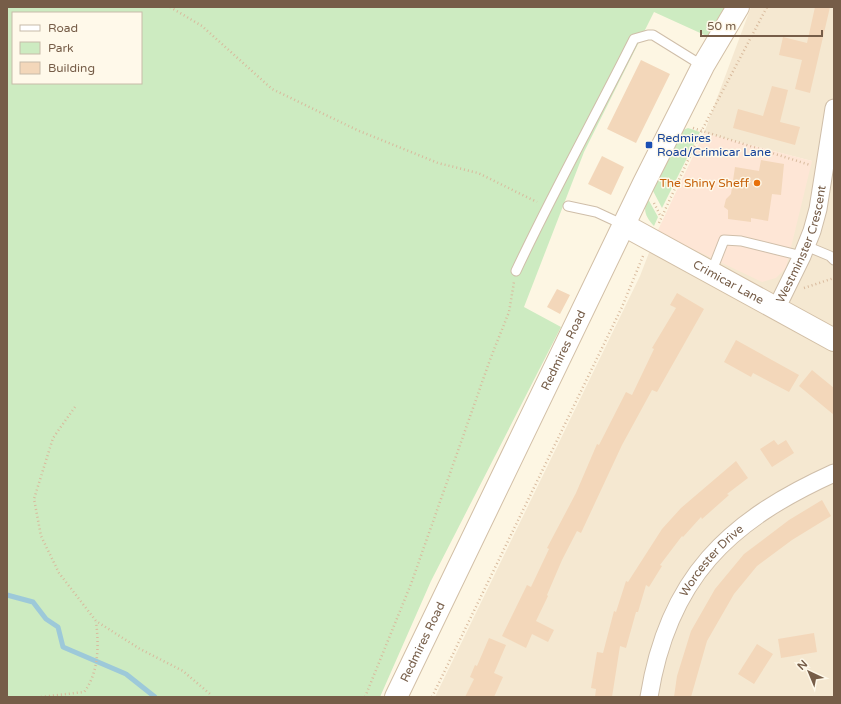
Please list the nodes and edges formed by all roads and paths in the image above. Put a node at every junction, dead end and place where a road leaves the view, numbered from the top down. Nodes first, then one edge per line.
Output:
1 (170, 7) edge
2 (738, 7) edge
3 (767, 7) edge
4 (703, 66) junction
5 (834, 108) edge
6 (675, 123) junction
7 (702, 130) junction
8 (824, 170) junction
9 (546, 206) junction
10 (568, 206) dead end
11 (624, 224) junction
12 (650, 240) junction
13 (804, 251) junction
14 (834, 260) edge
15 (516, 271) joint
16 (711, 273) junction
17 (834, 278) edge
18 (780, 302) junction
19 (834, 340) edge
20 (75, 407) dead end
21 (834, 473) edge
22 (96, 621) junction
23 (41, 697) edge
24 (210, 697) edge
25 (364, 697) edge
26 (396, 697) edge
27 (432, 697) edge
28 (649, 697) edge

1 - 9 path
2 - 4 street, Redmires Road
3 - 7 path
4 - 6 street, Redmires Road
4 - 9 lane
5 - 8 street, Westminster Crescent
6 - 7 path
6 - 11 street, Redmires Road
7 - 8 path
7 - 12 path
8 - 13 street, Westminster Crescent
9 - 15 lane
10 - 11 lane
11 - 12 street, Crimicar Lane
11 - 26 street, Redmires Road
12 - 16 street, Crimicar Lane
12 - 27 path
13 - 14 lane
13 - 16 lane
13 - 18 street, Westminster Crescent
15 - 25 path
16 - 18 street, Crimicar Lane
17 - 18 path
18 - 19 street, Crimicar Lane
20 - 22 path
21 - 28 street, Worcester Drive
22 - 23 path
22 - 24 path

